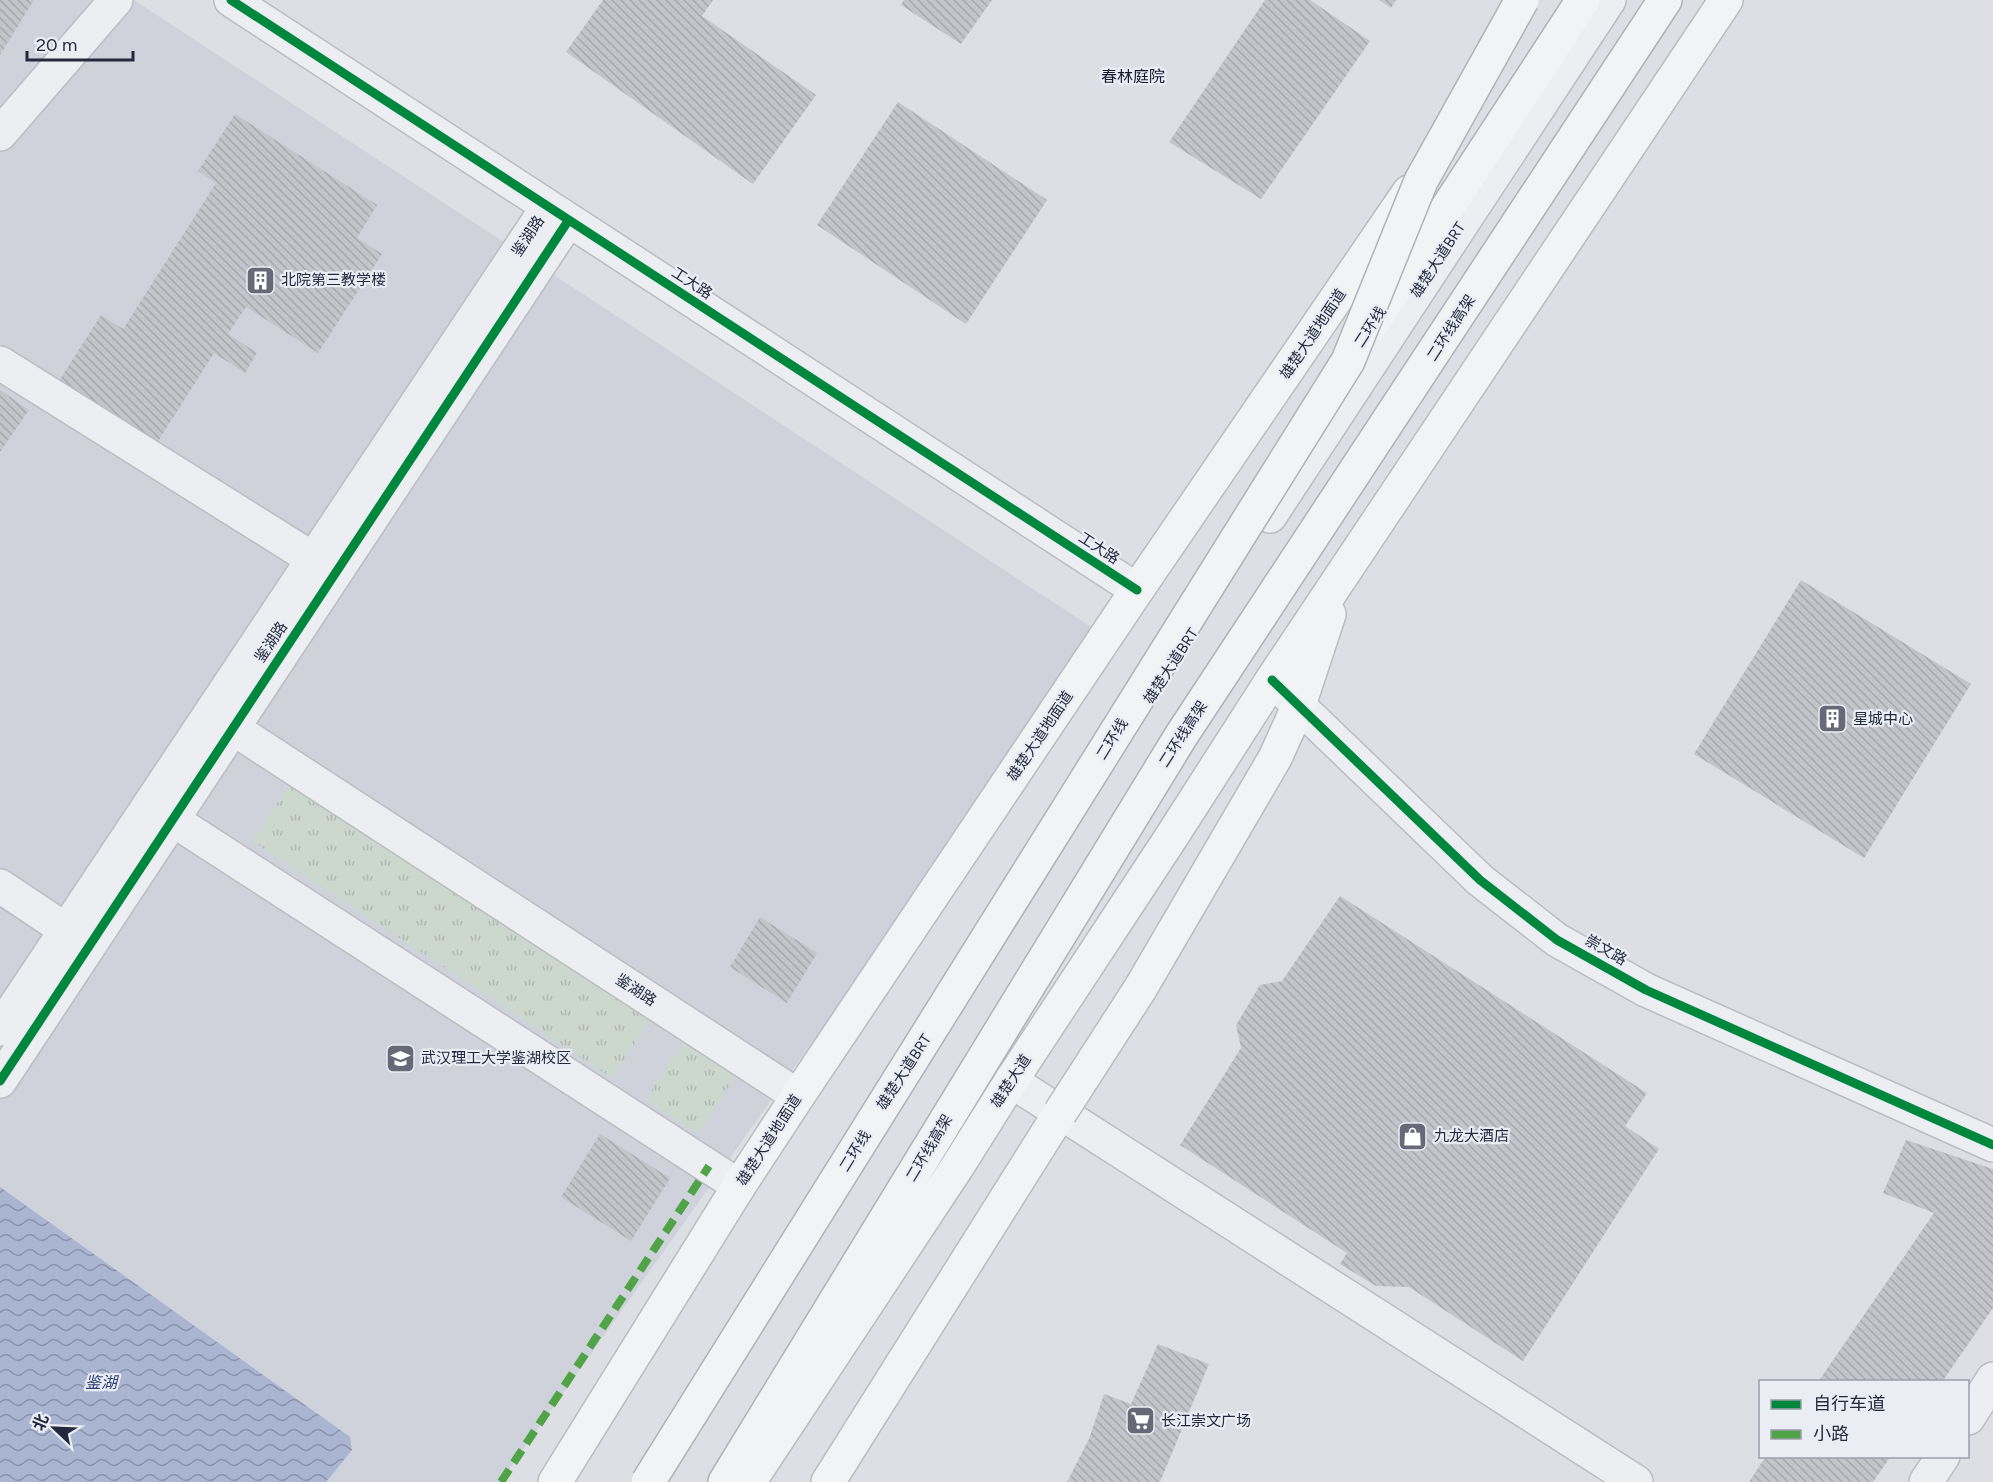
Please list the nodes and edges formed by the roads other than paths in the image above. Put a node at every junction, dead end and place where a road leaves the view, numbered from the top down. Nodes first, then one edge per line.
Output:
1 (116, 0) edge
2 (231, 0) edge
3 (1522, 0) edge
4 (1540, 0) edge
5 (1583, 0) edge
6 (1609, 0) edge
7 (1665, 0) edge
8 (1681, 0) edge
9 (1725, 0) edge
10 (1630, 53) junction
11 (0, 134) edge
12 (558, 214) junction
13 (1348, 361) junction
14 (0, 363) edge
15 (313, 559) junction
16 (1344, 572) junction
17 (1137, 590) junction
18 (1272, 680) junction
19 (1299, 705) junction
20 (221, 721) junction
21 (161, 813) junction
22 (0, 886) edge
23 (66, 930) junction
24 (0, 1029) edge
25 (0, 1081) edge
26 (1011, 1081) junction
27 (798, 1096) junction
28 (1993, 1145) edge
29 (739, 1186) junction
30 (1993, 1379) edge
31 (1969, 1416) edge
32 (1941, 1458) edge
33 (555, 1482) edge
34 (634, 1482) edge
35 (648, 1482) edge
36 (725, 1482) edge
37 (749, 1482) edge
38 (828, 1482) edge
39 (1636, 1482) edge
40 (1926, 1482) edge

1 - 11 street
2 - 12 street, 工大路
3 - 13 main road, bridge
4 - 17 main road, 雄楚大道地面道
5 - 13 main road, 二环线, bridge
6 - 34 street, 雄楚大道BRT
7 - 10 main road, 二环线高架
8 - 10 main road
9 - 16 main road
10 - 36 main road, 二环线高架
12 - 15 street, 鉴湖路
12 - 17 street, 工大路
12 - 20 street, 鉴湖路
13 - 35 main road, 二环线, bridge
14 - 15 street
15 - 20 street, 鉴湖路
16 - 18 main road
16 - 19 main road
17 - 27 main road, 雄楚大道地面道
18 - 19 street, 崇文路
18 - 26 main road, 雄楚大道
19 - 28 street, 崇文路
19 - 38 main road, bridge
20 - 21 street, 鉴湖路
20 - 27 street, 鉴湖路
21 - 23 street, 鉴湖路
21 - 25 street, 鉴湖路
21 - 29 street
22 - 23 street
23 - 24 street, 鉴湖路
26 - 37 main road, 雄楚大道
26 - 39 street
27 - 29 main road, 雄楚大道地面道
29 - 33 main road, 雄楚大道地面道
30 - 31 street
32 - 40 street

